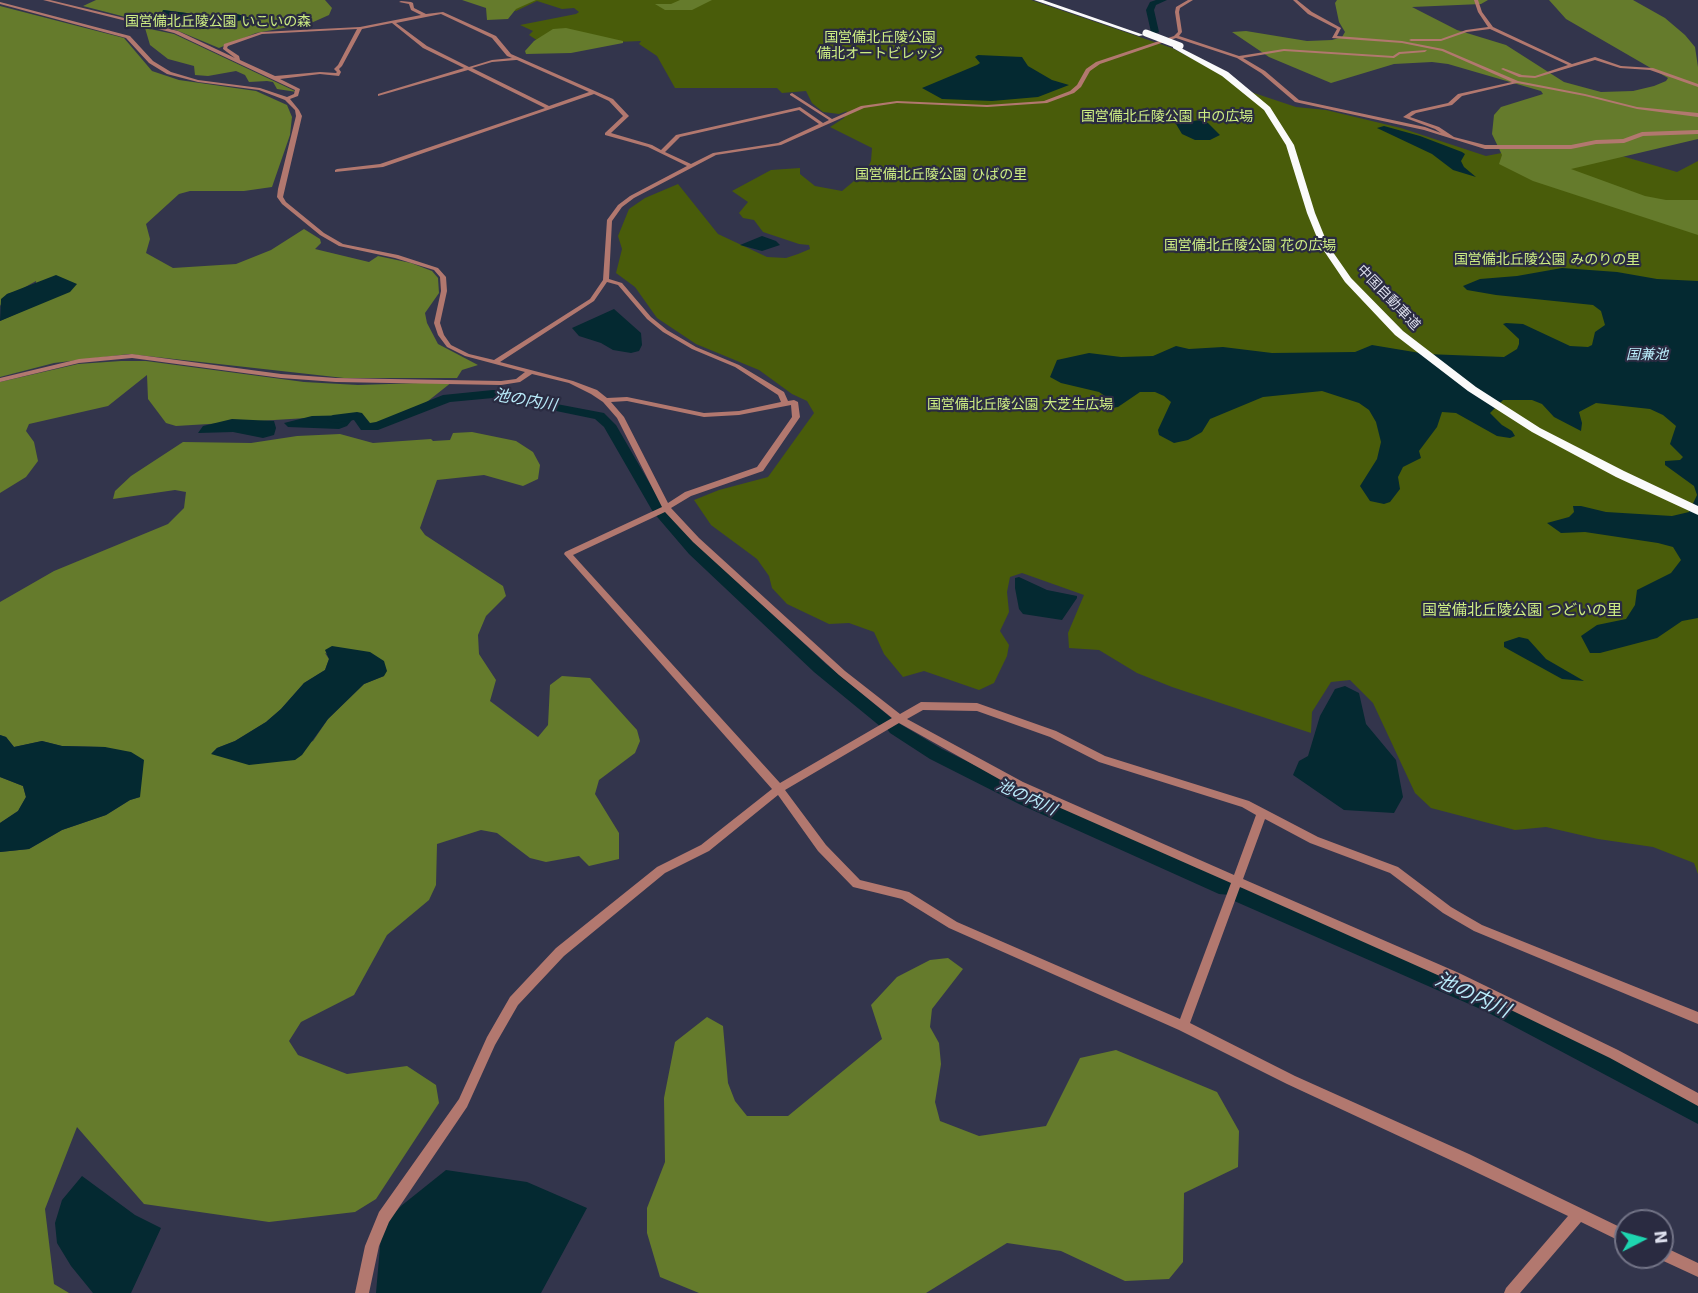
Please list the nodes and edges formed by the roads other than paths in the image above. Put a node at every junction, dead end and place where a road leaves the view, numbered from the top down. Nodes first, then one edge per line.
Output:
1 (45, 0) edge
2 (1037, 0) edge
3 (1046, 0) edge
4 (1191, 0) edge
5 (1295, 0) edge
6 (1476, 0) edge
7 (401, 2) dead end
8 (0, 3) edge
9 (426, 15) junction
10 (394, 23) junction
11 (360, 28) junction
12 (1491, 28) junction
13 (1144, 34) junction
14 (1176, 37) junction
15 (1397, 42) junction
16 (1443, 50) junction
17 (1239, 57) junction
18 (522, 60) junction
19 (238, 61) junction
20 (1472, 63) junction
21 (1571, 65) junction
22 (469, 68) junction
23 (274, 78) junction
24 (1517, 82) junction
25 (1698, 86) edge
26 (595, 92) junction
27 (792, 94) dead end
28 (380, 95) dead end
29 (287, 99) junction
30 (549, 108) junction
31 (1698, 115) edge
32 (830, 119) junction
33 (822, 124) junction
34 (1698, 132) edge
35 (1452, 138) junction
36 (663, 151) junction
37 (690, 166) junction
38 (337, 171) dead end
39 (606, 280) junction
40 (495, 362) junction
41 (531, 371) junction
42 (0, 380) edge
43 (606, 400) junction
44 (785, 403) junction
45 (1672, 495) junction
46 (1698, 503) edge
47 (666, 508) junction
48 (1698, 511) edge
49 (898, 718) junction
50 (779, 789) junction
51 (1262, 813) junction
52 (1235, 879) junction
53 (1698, 1018) edge
54 (1183, 1026) junction
55 (1698, 1100) edge
56 (1577, 1216) junction
57 (1614, 1233) edge
58 (1674, 1259) edge
59 (1698, 1270) edge
60 (362, 1293) edge
61 (1511, 1293) edge

1 - 19 street
2 - 13 highway, 中国自動車道
3 - 13 highway, 中国自動車道
4 - 14 street
5 - 15 street
6 - 12 street
7 - 9 street
8 - 29 street
9 - 10 street
9 - 18 street
10 - 11 street
10 - 22 street
11 - 19 street
11 - 23 street
12 - 15 street
12 - 21 street
13 - 45 highway, 中国自動車道, bridge
14 - 17 street
14 - 32 street
15 - 16 street
16 - 17 street
16 - 20 street
17 - 35 street
18 - 22 street
18 - 26 street
19 - 23 street
20 - 21 street
20 - 24 street
21 - 25 street
22 - 28 street
22 - 30 street
23 - 29 street
24 - 31 street
24 - 35 street
26 - 30 street
26 - 36 street
27 - 32 street
29 - 40 street
30 - 38 street
32 - 33 street
33 - 36 street
33 - 37 street
34 - 35 street
36 - 37 street
37 - 39 street
39 - 40 street
39 - 44 street
40 - 41 street
41 - 42 street
41 - 43 street
43 - 44 street
43 - 47 street
44 - 47 street
45 - 46 highway, 中国自動車道
45 - 48 highway, 中国自動車道
47 - 49 street
47 - 50 street
49 - 50 street
49 - 51 street
49 - 52 street
50 - 54 street
50 - 60 street
51 - 52 street
51 - 53 street
52 - 54 street
52 - 55 street
54 - 56 street
56 - 57 street
56 - 61 street
58 - 59 street

